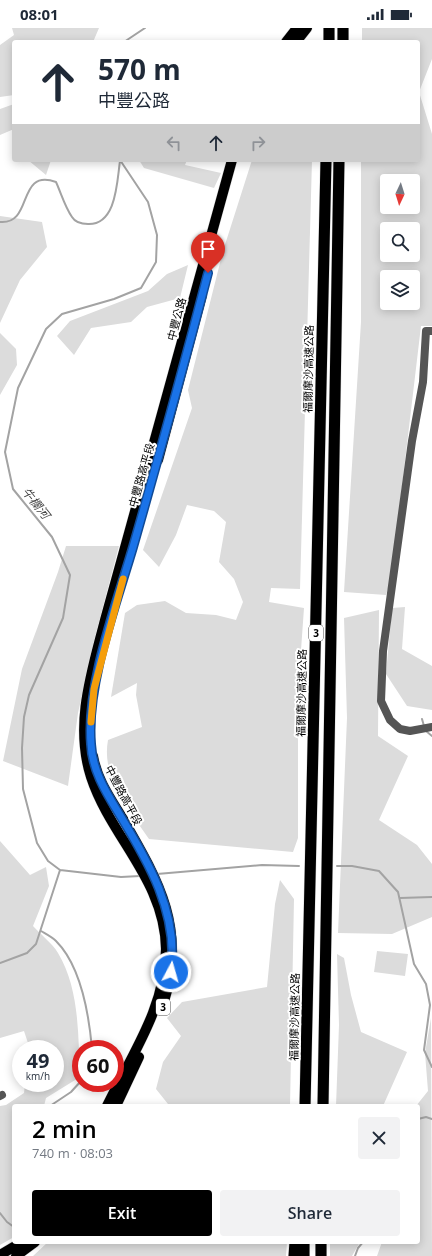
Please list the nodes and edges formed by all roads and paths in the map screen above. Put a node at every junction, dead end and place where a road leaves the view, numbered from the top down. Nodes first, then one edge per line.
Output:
1 (330, 28) edge
2 (343, 28) edge
3 (303, 29) edge
4 (289, 40) edge
5 (297, 40) edge
6 (329, 40) edge
7 (343, 40) edge
8 (231, 162) edge
9 (238, 162) edge
10 (326, 162) edge
11 (339, 162) edge
12 (432, 331) edge
13 (160, 438) junction
14 (432, 727) edge
15 (161, 900) junction
16 (108, 1104) edge
17 (117, 1104) edge
18 (305, 1104) edge
19 (323, 1104) edge
20 (19, 1244) edge
21 (32, 1244) edge
22 (295, 1244) edge
23 (304, 1244) edge
24 (321, 1244) edge
25 (0, 1255) edge
26 (16, 1256) edge
27 (294, 1256) edge
28 (304, 1256) edge
29 (321, 1256) edge

1 - 6 highway
2 - 7 highway
3 - 4 main road
3 - 5 main road
8 - 13 main road, 中豐公路 / 3
9 - 13 main road, 中豐公路 / 3
10 - 18 highway, 福爾摩沙高速公路 / 3
11 - 19 highway, 3
12 - 14 street
13 - 15 main road, 中豐路高平段 / 3
15 - 16 main road, 中豐路高平段 / 3
15 - 17 main road, 中豐路高平段 / 3
20 - 25 main road
21 - 26 main road
22 - 27 highway
23 - 28 highway
24 - 29 highway

